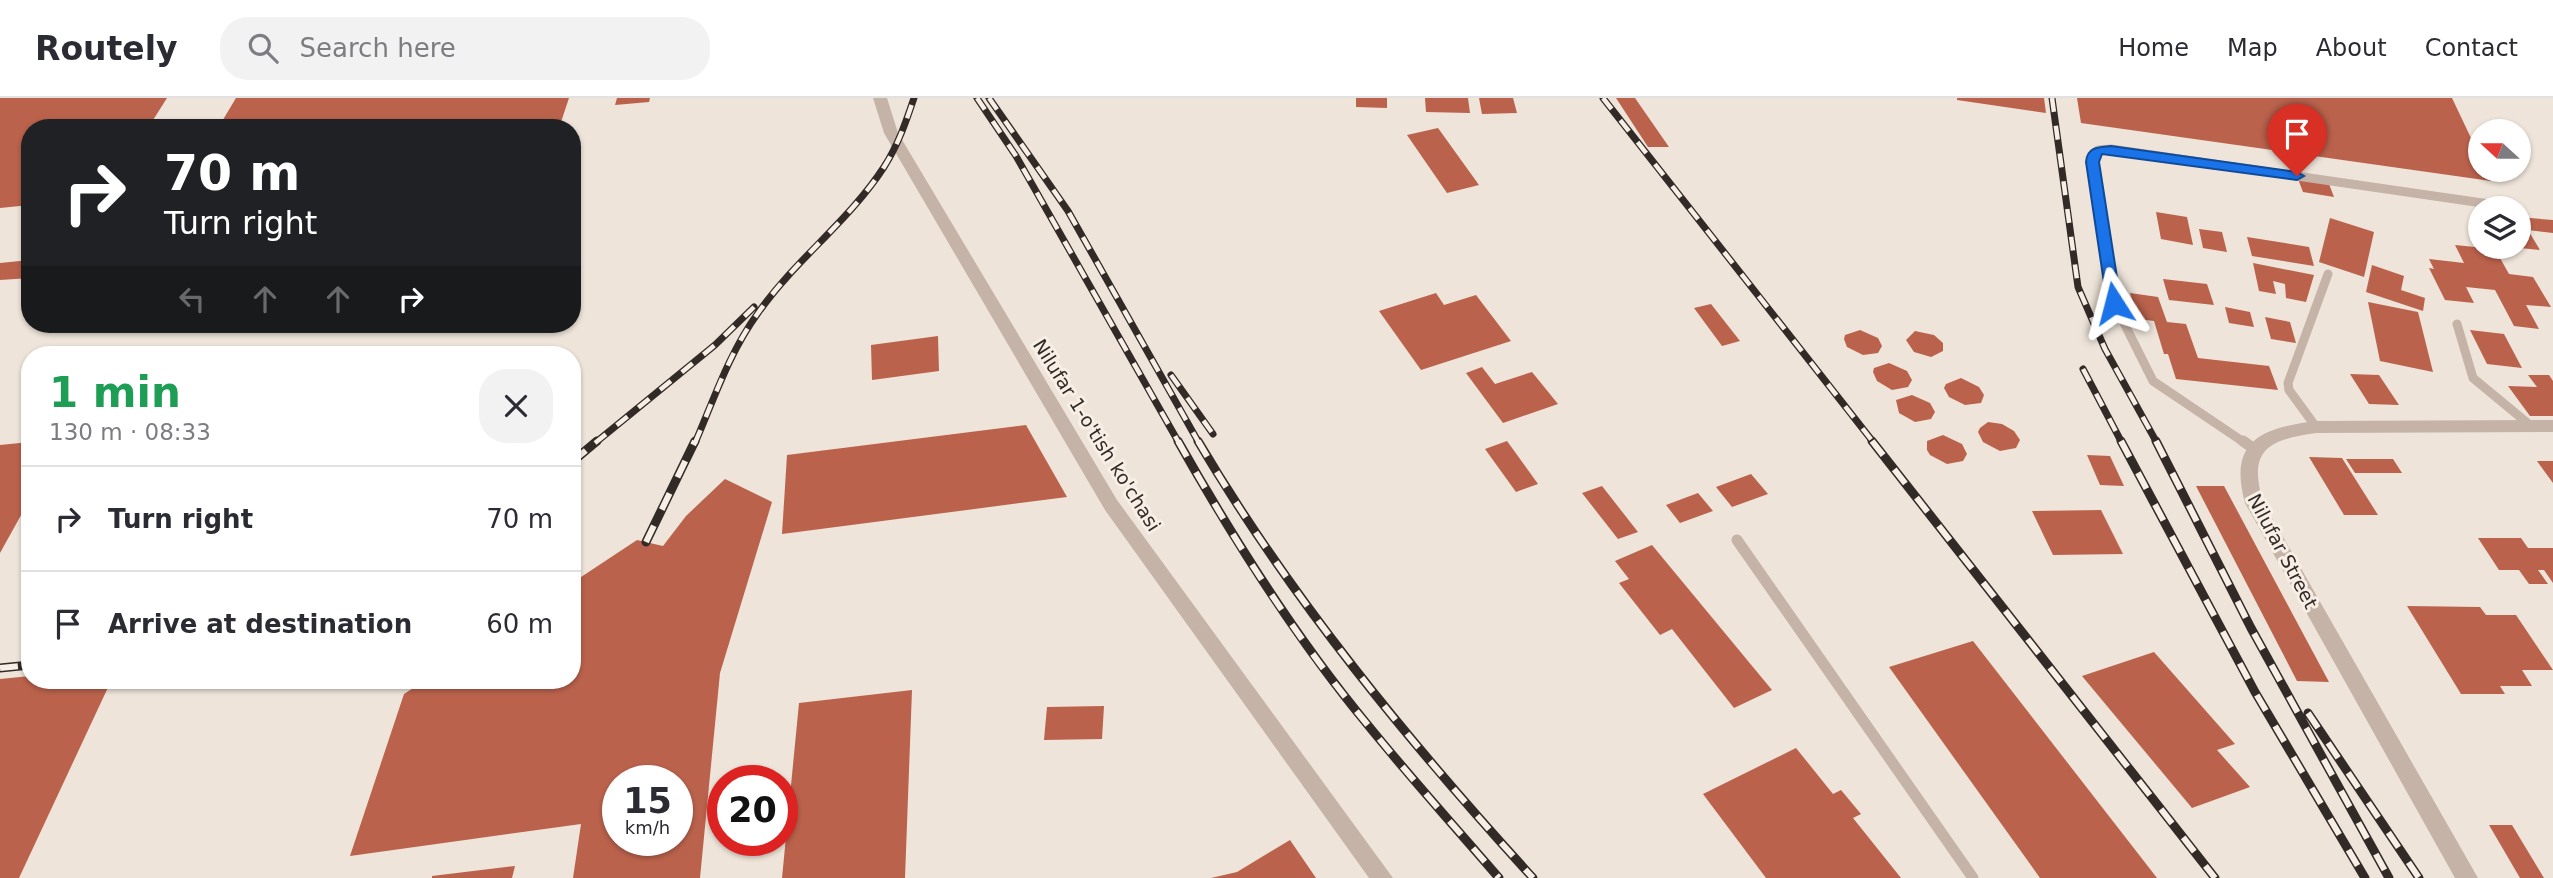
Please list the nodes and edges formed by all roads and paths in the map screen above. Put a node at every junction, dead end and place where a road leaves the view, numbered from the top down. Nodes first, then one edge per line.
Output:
1 (880, 98) edge
2 (2468, 201) edge
3 (2328, 274) dead end
4 (2457, 324) dead end
5 (2531, 426) junction
6 (2553, 426) edge
7 (2316, 427) junction
8 (2254, 449) junction
9 (1737, 540) dead end
10 (1382, 878) edge
11 (1973, 878) edge
12 (2468, 878) edge

1 - 10 street, Nilufar 1-o'tish ko'chasi
2 - 8 lane
3 - 7 lane
4 - 5 lane
5 - 6 street
5 - 7 street
7 - 8 street
8 - 12 street, Nilufar Street
9 - 11 lane

